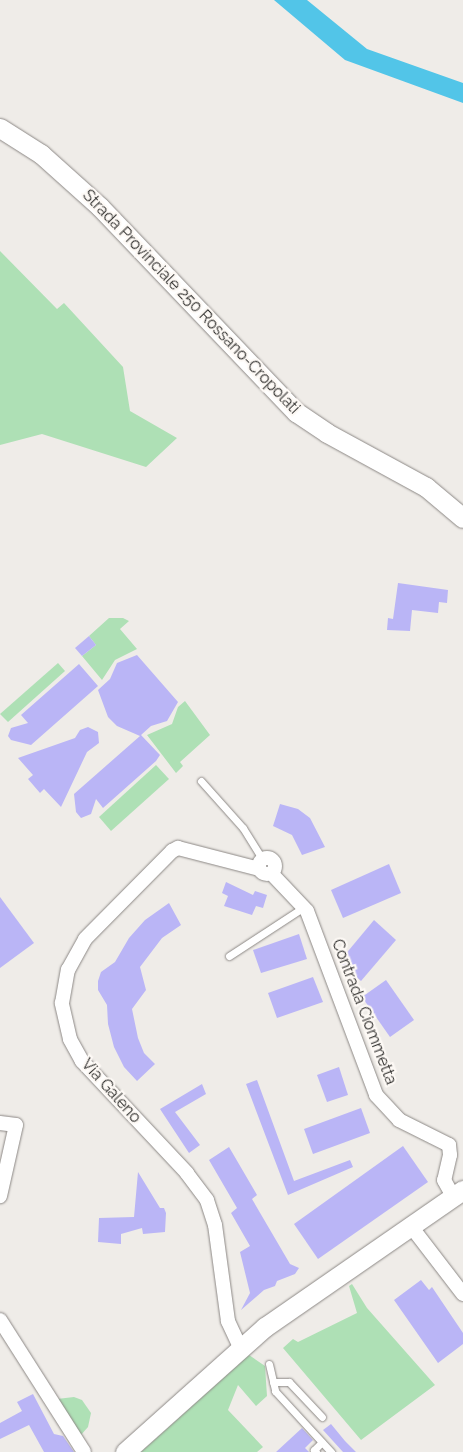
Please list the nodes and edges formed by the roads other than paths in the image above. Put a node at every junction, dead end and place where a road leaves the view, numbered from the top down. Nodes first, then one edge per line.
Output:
1 (0, 128) edge
2 (463, 518) edge
3 (201, 781) dead end
4 (264, 867) junction
5 (304, 907) junction
6 (229, 956) dead end
7 (0, 1123) edge
8 (458, 1193) edge
9 (0, 1196) edge
10 (410, 1225) junction
11 (463, 1294) edge
12 (0, 1320) edge
13 (240, 1346) junction
14 (269, 1364) dead end
15 (273, 1382) junction
16 (322, 1417) dead end
17 (322, 1442) junction
18 (84, 1452) edge
19 (125, 1452) edge
20 (316, 1452) edge
21 (331, 1452) edge

1 - 2 main road, Strada Provinciale 250 Rossano-Cropolati
3 - 4 lane
4 - 5 street, Contrada Ciommetta
4 - 13 street, Via Galeno
5 - 6 lane
5 - 8 street, Contrada Ciommetta
7 - 9 street
8 - 10 main road
10 - 11 street
10 - 13 main road
12 - 18 street
13 - 19 main road
14 - 15 lane
15 - 16 lane
15 - 17 lane
17 - 20 lane
17 - 21 lane

